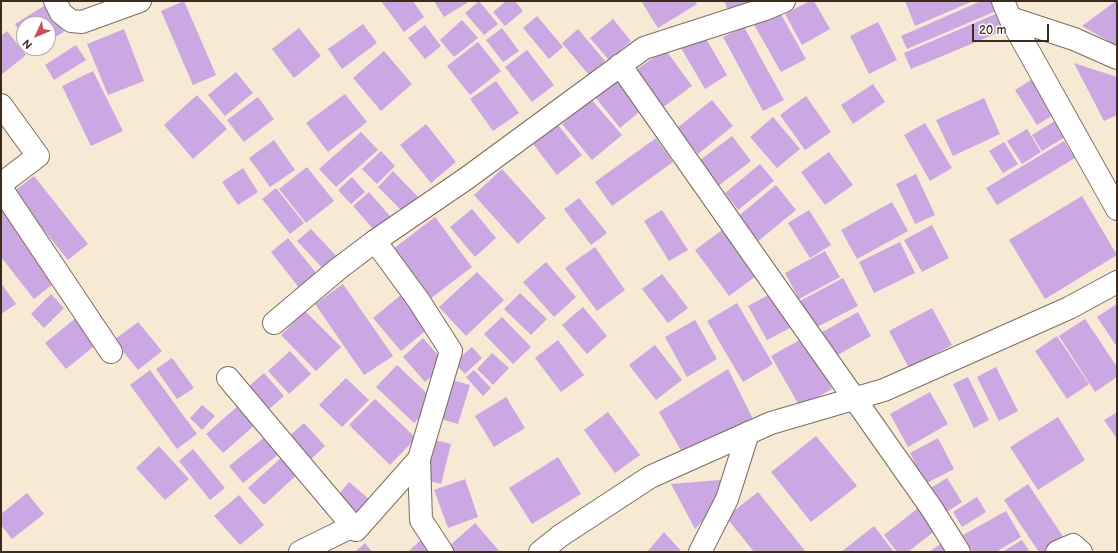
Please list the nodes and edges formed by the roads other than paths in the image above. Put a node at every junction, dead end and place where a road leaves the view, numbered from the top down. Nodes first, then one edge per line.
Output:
1 (55, 1) edge
2 (140, 1) edge
3 (784, 1) edge
4 (1006, 9) edge
5 (1117, 58) edge
6 (620, 65) junction
7 (1, 105) edge
8 (1, 184) edge
9 (1, 188) edge
10 (1117, 209) edge
11 (375, 241) junction
12 (1117, 282) edge
13 (274, 323) dead end
14 (111, 352) dead end
15 (228, 378) dead end
16 (853, 399) junction
17 (748, 433) junction
18 (419, 459) junction
19 (353, 526) junction
20 (300, 552) edge
21 (442, 552) edge
22 (540, 552) edge
23 (700, 552) edge
24 (959, 552) edge
25 (1057, 552) edge
26 (1081, 552) edge

1 - 2 street
3 - 6 street
4 - 5 street
4 - 10 street
6 - 11 street
6 - 16 street
7 - 8 street
9 - 14 street
11 - 13 street
11 - 18 street
12 - 16 street
15 - 19 street
16 - 17 street
16 - 24 street
17 - 22 street
17 - 23 street
18 - 19 street
18 - 21 street
19 - 20 street
25 - 26 street

